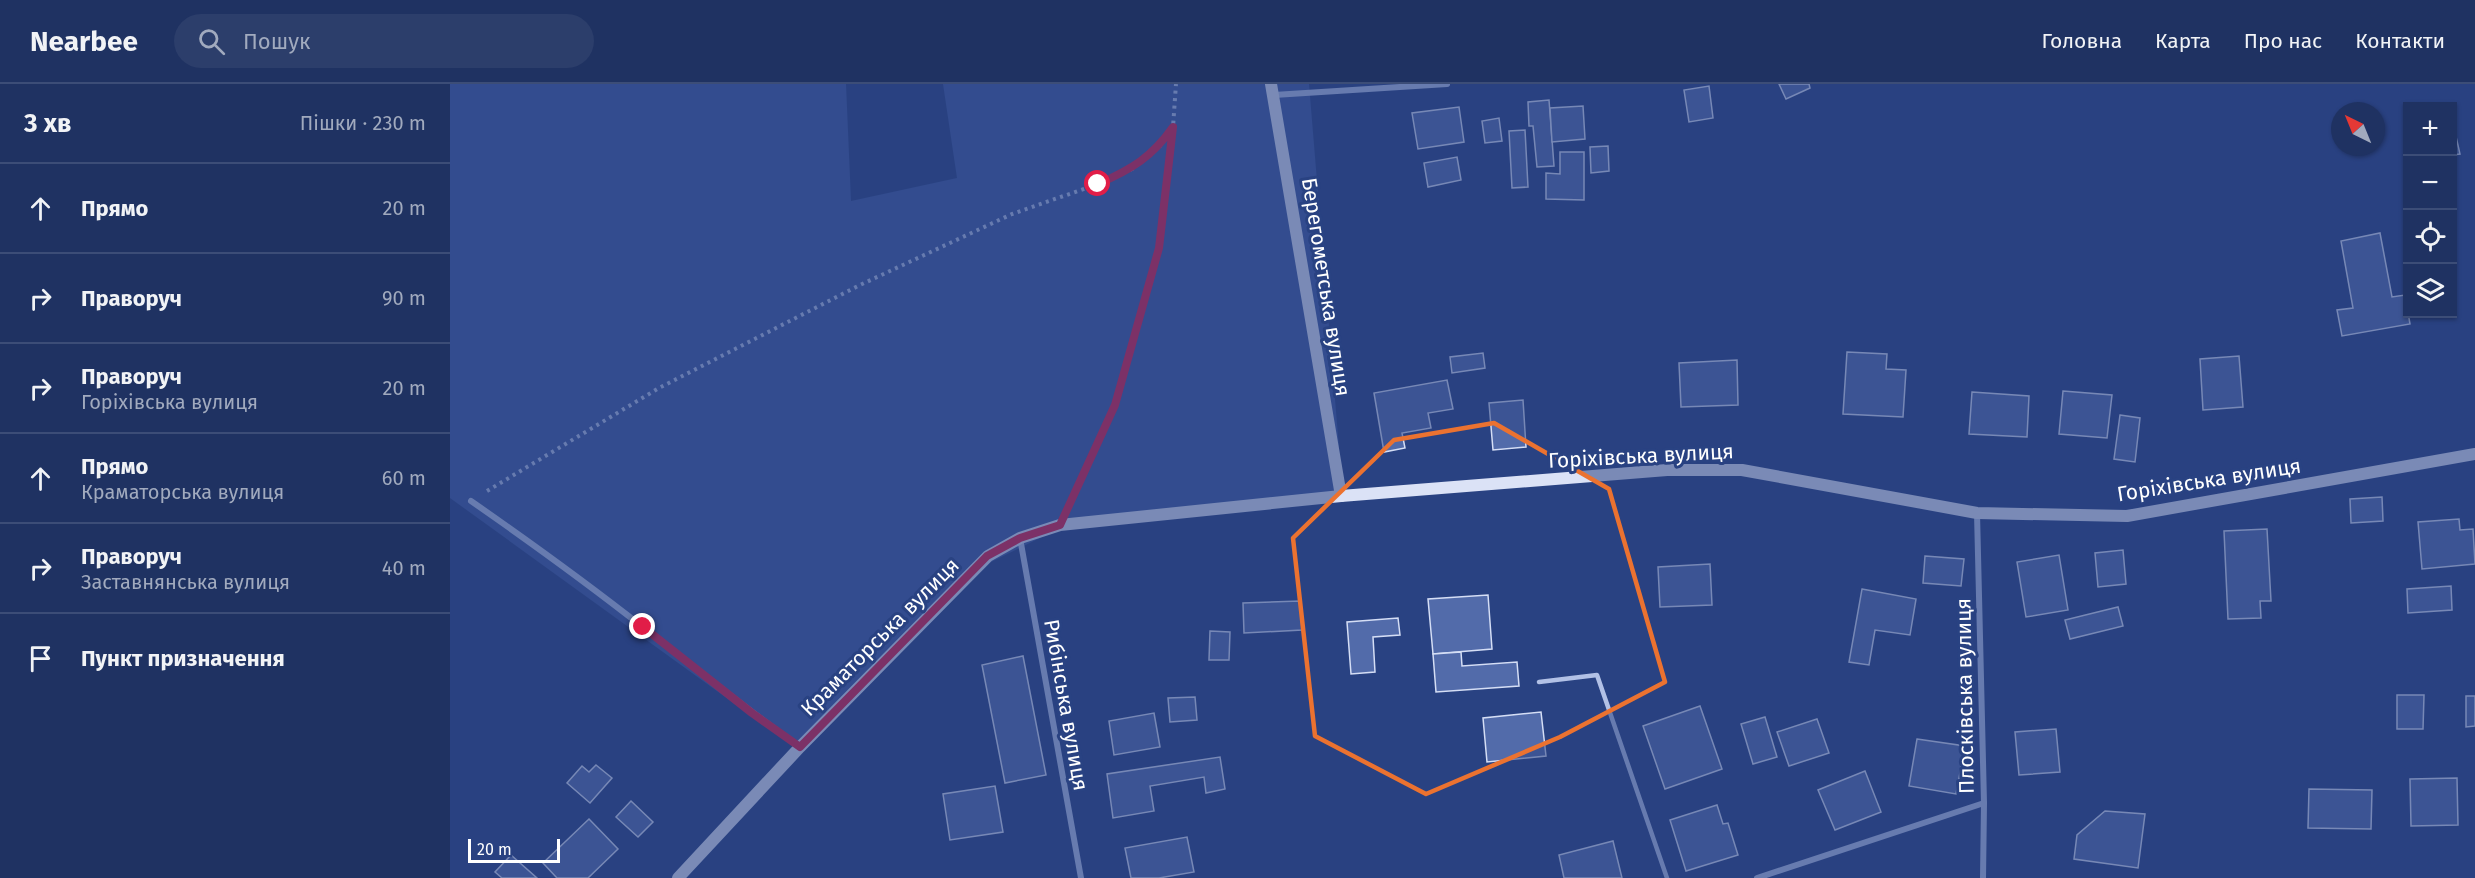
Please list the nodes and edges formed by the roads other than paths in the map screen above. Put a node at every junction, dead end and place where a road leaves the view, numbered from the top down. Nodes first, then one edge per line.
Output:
1 (1447, 84) edge
2 (1273, 89) edge
3 (2475, 454) edge
4 (1341, 496) junction
5 (471, 501) road end
6 (1977, 513) junction
7 (1020, 538) junction
8 (987, 556) joint
9 (1539, 682) dead end
10 (800, 747) junction
11 (1984, 803) junction
12 (678, 878) edge
13 (1081, 878) edge
14 (1667, 878) edge
15 (1756, 878) edge
16 (1983, 878) edge

1 - 2 street
2 - 4 street, Берегометська вулиця
3 - 6 street, Горіхівська вулиця
4 - 6 street, Горіхівська вулиця
4 - 7 street, Горіхівська вулиця
5 - 10 street
6 - 11 street, Плосківська вулиця
7 - 8 street, Горіхівська вулиця
7 - 13 street, Рибінська вулиця
8 - 10 street, Краматорська вулиця
9 - 14 lane
10 - 12 street, Краматорська вулиця
11 - 15 street
11 - 16 street, Плосківська вулиця

